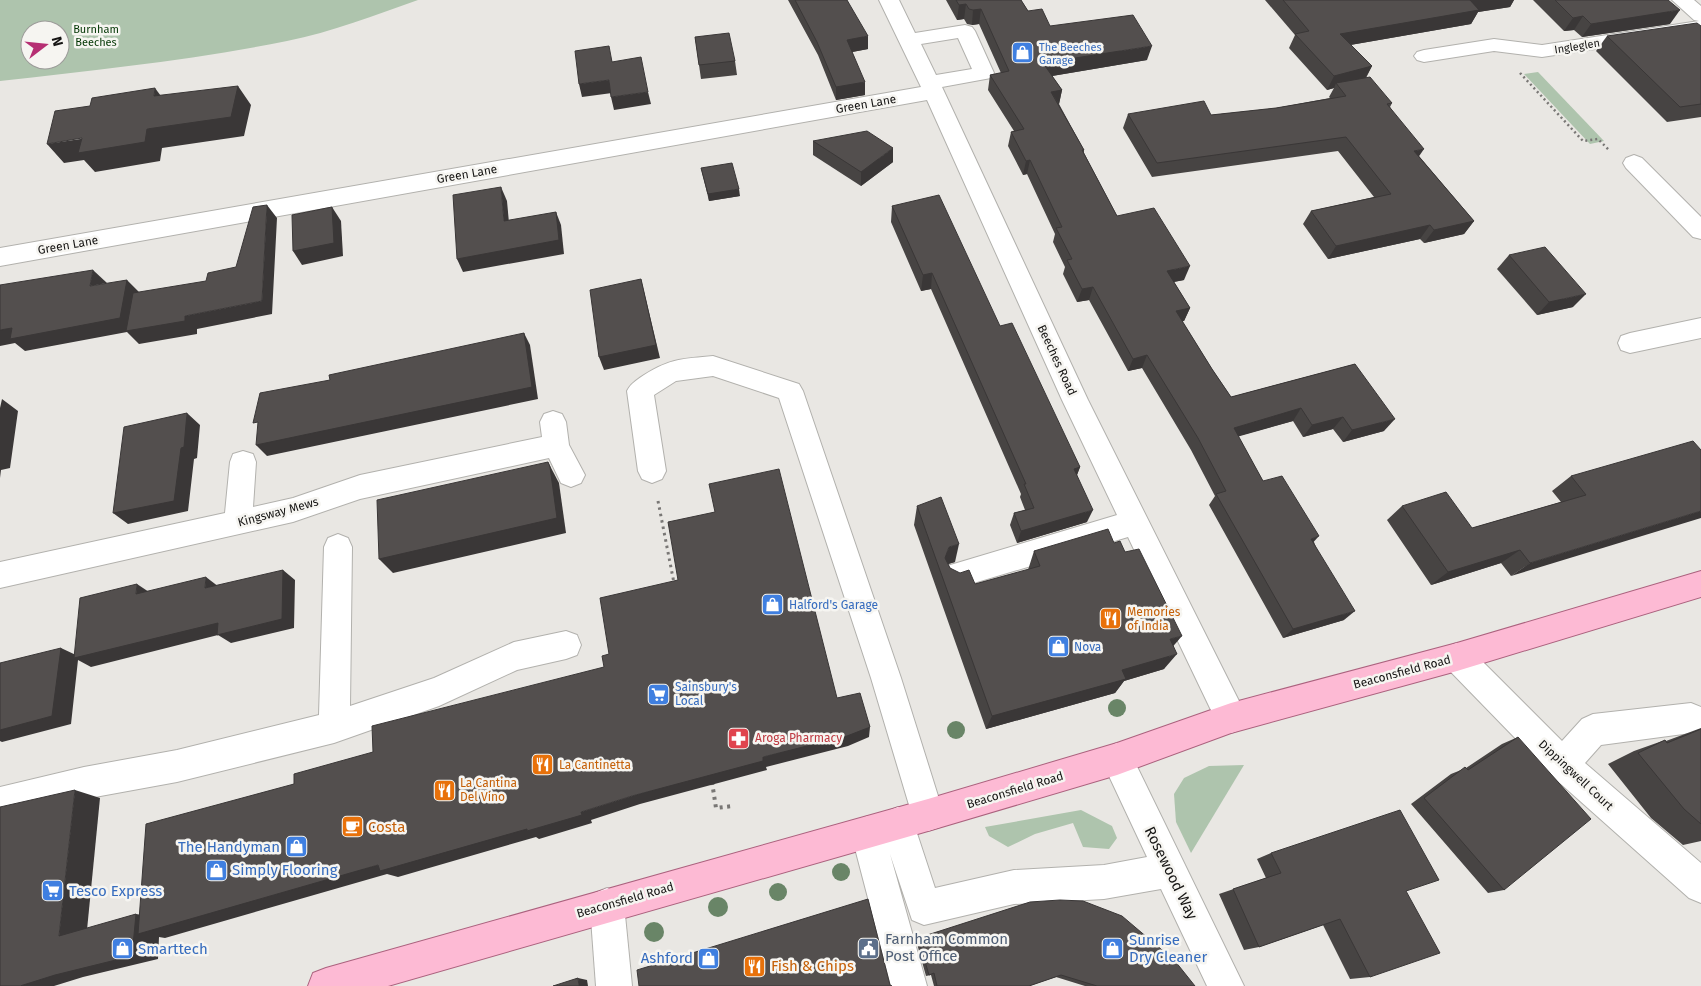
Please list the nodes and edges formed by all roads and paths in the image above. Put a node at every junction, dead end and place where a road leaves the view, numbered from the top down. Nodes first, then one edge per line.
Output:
1 (889, 0) edge
2 (1682, 0) edge
3 (1701, 16) edge
4 (1701, 27) edge
5 (908, 40) junction
6 (1494, 45) junction
7 (1424, 56) dead end
8 (931, 87) junction
9 (1634, 164) joint
10 (1701, 231) edge
11 (0, 257) edge
12 (1701, 328) edge
13 (1630, 343) dead end
14 (243, 462) dead end
15 (652, 471) joint
16 (571, 475) dead end
17 (1135, 522) junction
18 (238, 523) junction
19 (338, 547) dead end
20 (0, 575) edge
21 (957, 575) edge
22 (674, 584) edge
23 (1701, 584) edge
24 (566, 645) dead end
25 (1456, 658) junction
26 (1231, 718) junction
27 (1691, 718) dead end
28 (334, 727) junction
29 (1117, 759) junction
30 (1563, 764) junction
31 (710, 776) edge
32 (0, 803) edge
33 (733, 806) dead end
34 (898, 824) junction
35 (1170, 870) junction
36 (1701, 886) edge
37 (607, 905) junction
38 (326, 986) edge
39 (614, 986) edge
40 (909, 986) edge
41 (1226, 986) edge

1 - 5 street, Beeches Road
2 - 3 street
4 - 6 street, Ingleglen
5 - 8 street, Beeches Road
5 - 8 street, Green Lane
6 - 7 street, Ingleglen
6 - 9 path
8 - 11 street, Green Lane
8 - 17 street, Beeches Road
9 - 10 street
12 - 13 street
14 - 18 street
15 - 22 path
15 - 34 street
16 - 18 street, Kingsway Mews
17 - 21 street
17 - 26 street, Beeches Road
18 - 20 street, Kingsway Mews
19 - 28 street
23 - 25 main road, Beaconsfield Road
24 - 28 street
25 - 26 main road, Beaconsfield Road
25 - 30 street, Dippingwell Court
26 - 29 main road, Beaconsfield Road
27 - 30 street
28 - 32 street
29 - 34 main road, Beaconsfield Road
29 - 35 street, Rosewood Way
30 - 36 street, Dippingwell Court
31 - 33 path
34 - 35 street
34 - 37 main road, Beaconsfield Road
34 - 40 street
35 - 41 street, Rosewood Way
37 - 38 main road, Beaconsfield Road
37 - 39 street

